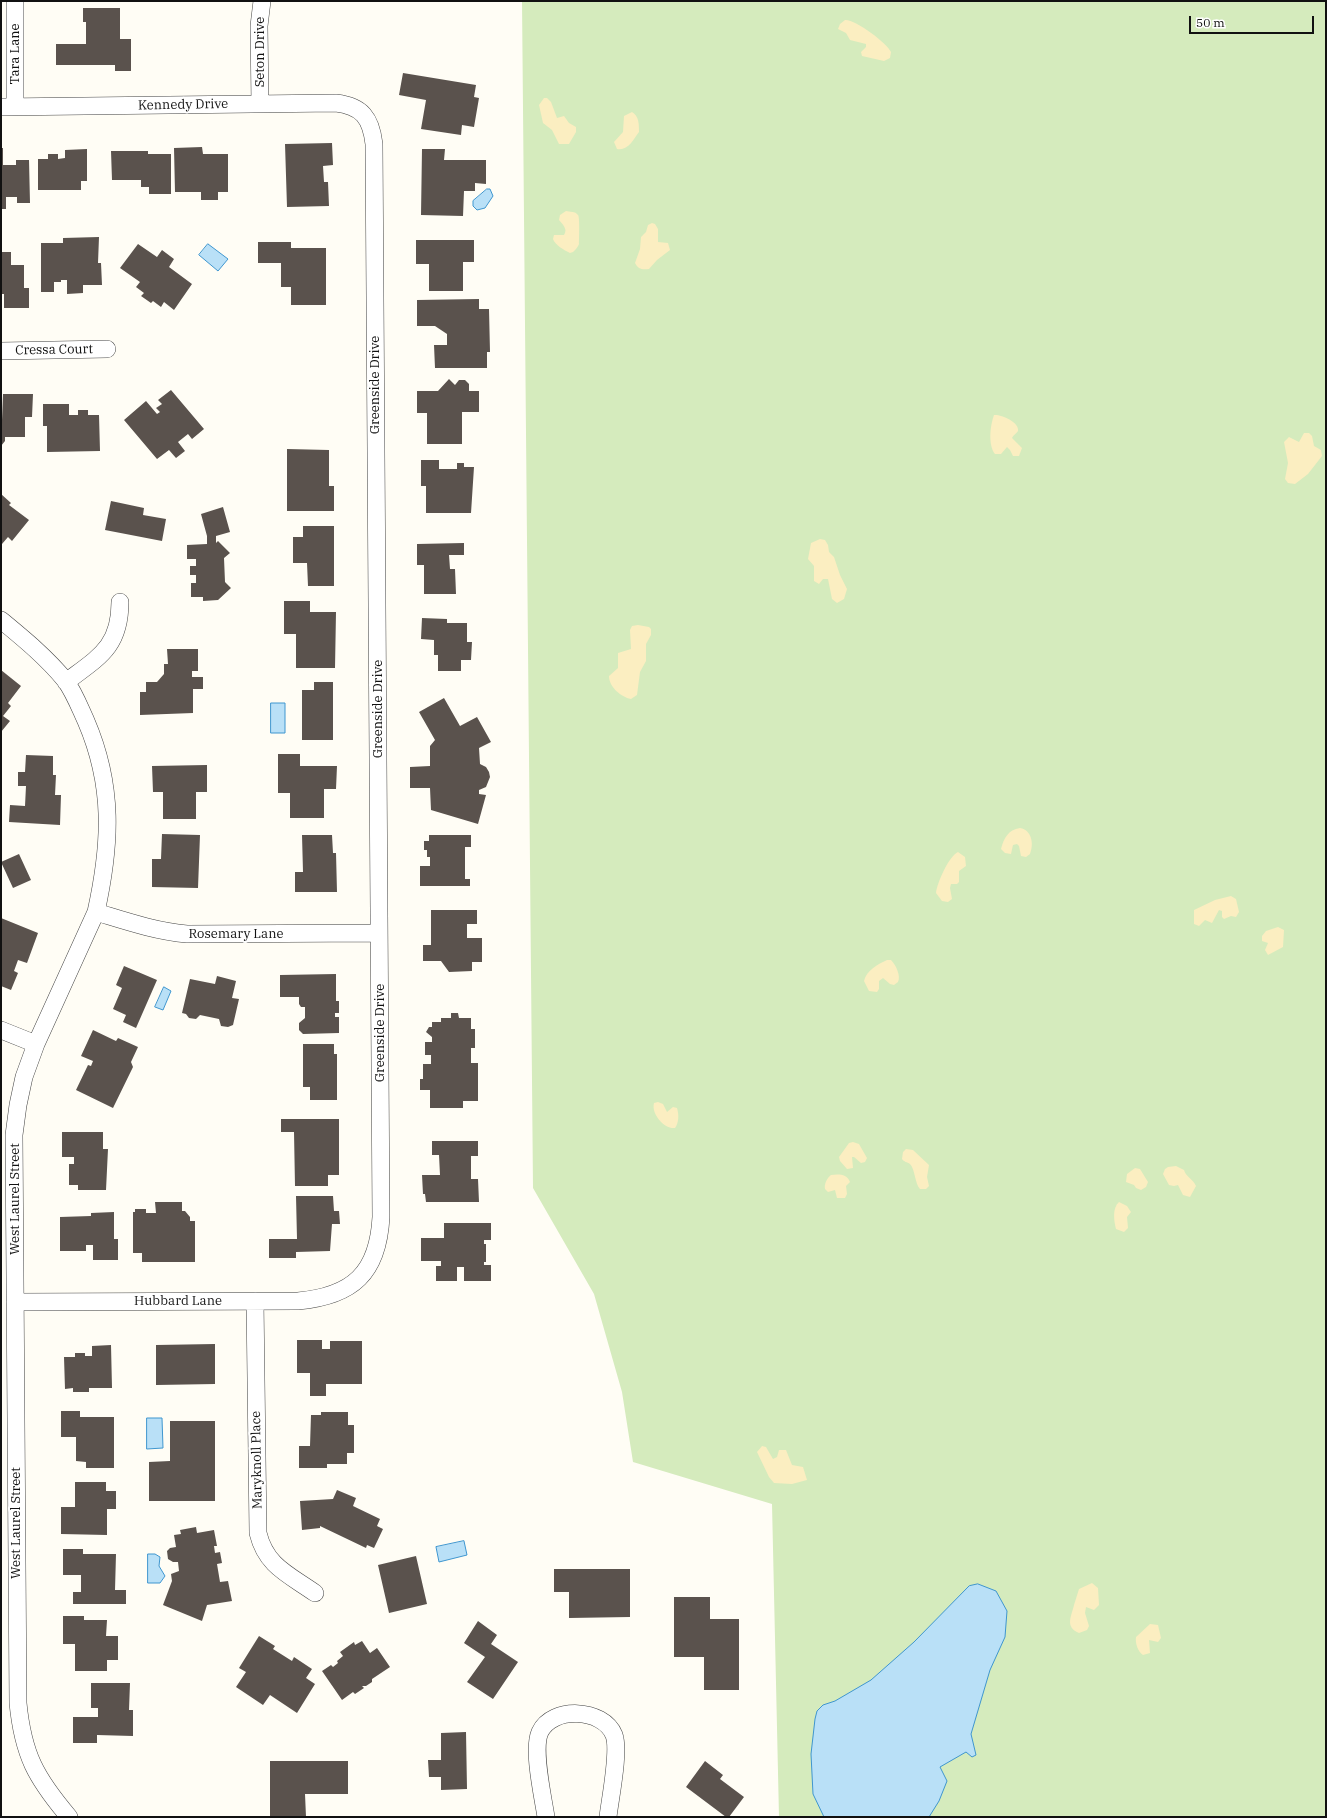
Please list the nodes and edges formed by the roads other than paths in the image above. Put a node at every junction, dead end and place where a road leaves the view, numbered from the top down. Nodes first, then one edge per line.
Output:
1 (15, 1) edge
2 (262, 1) edge
3 (260, 104) junction
4 (8, 107) edge
5 (362, 113) joint
6 (107, 349) dead end
7 (1, 351) edge
8 (120, 602) dead end
9 (1, 620) edge
10 (66, 682) junction
11 (96, 912) junction
12 (379, 934) junction
13 (1, 1030) edge
14 (36, 1044) junction
15 (340, 1292) joint
16 (255, 1301) junction
17 (15, 1302) junction
18 (315, 1593) dead end
19 (69, 1817) edge
20 (546, 1817) edge
21 (608, 1817) edge

1 - 4 street, Tara Lane
2 - 3 street, Seton Drive
3 - 4 street, Kennedy Drive
3 - 5 street, Kennedy Drive
5 - 12 street, Greenside Drive
6 - 7 street, Cressa Court
8 - 10 street
9 - 10 street, West Laurel Street
10 - 11 street, West Laurel Street
11 - 12 street, Rosemary Lane
11 - 14 street, West Laurel Street
12 - 15 street, Greenside Drive
13 - 14 street
14 - 17 street, West Laurel Street
15 - 16 street, Hubbard Lane
16 - 17 street, Hubbard Lane
16 - 18 street, Maryknoll Place
17 - 19 street, West Laurel Street
20 - 21 street

